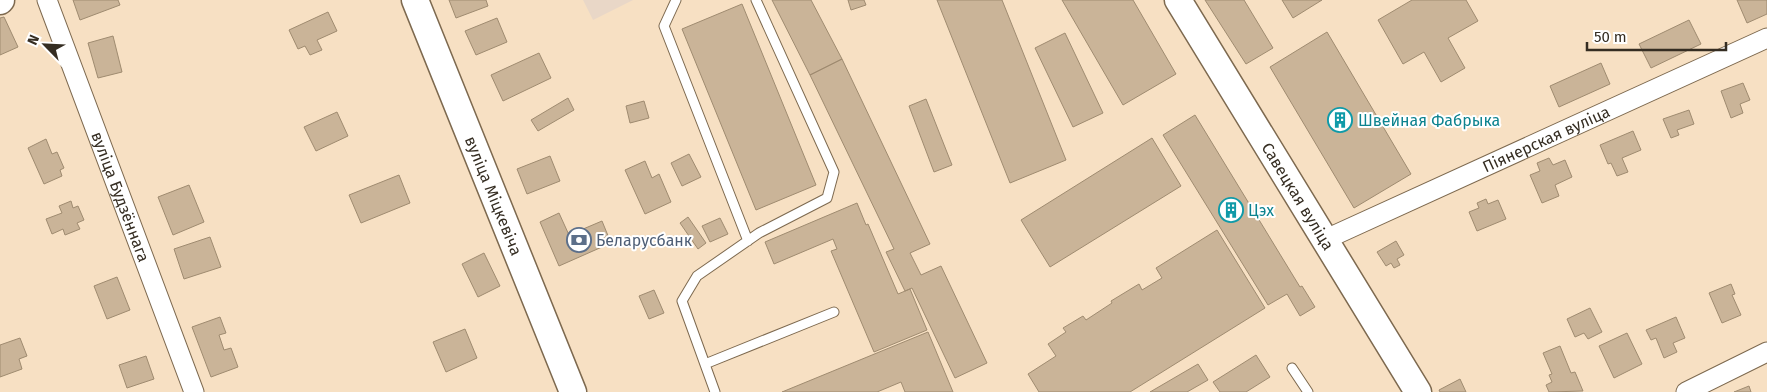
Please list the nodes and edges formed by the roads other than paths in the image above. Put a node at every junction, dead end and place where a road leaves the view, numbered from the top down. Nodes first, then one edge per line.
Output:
1 (47, 0) edge
2 (415, 0) edge
3 (676, 0) edge
4 (756, 0) edge
5 (1178, 0) edge
6 (1767, 38) edge
7 (1324, 240) junction
8 (748, 241) junction
9 (834, 312) dead end
10 (1767, 352) edge
11 (705, 364) junction
12 (1292, 368) dead end
13 (194, 392) edge
14 (573, 392) edge
15 (714, 392) edge
16 (1308, 392) edge
17 (1418, 392) edge
18 (1686, 392) edge

1 - 13 street, вуліца Будзённага
2 - 14 street, вуліца Міцкевіча
3 - 8 lane
4 - 8 lane
5 - 7 street, Савецкая вуліца
6 - 7 street, Піянерская вуліца
7 - 17 street, Савецкая вуліца
8 - 11 lane
9 - 11 lane
10 - 18 street
11 - 15 lane
12 - 16 lane

